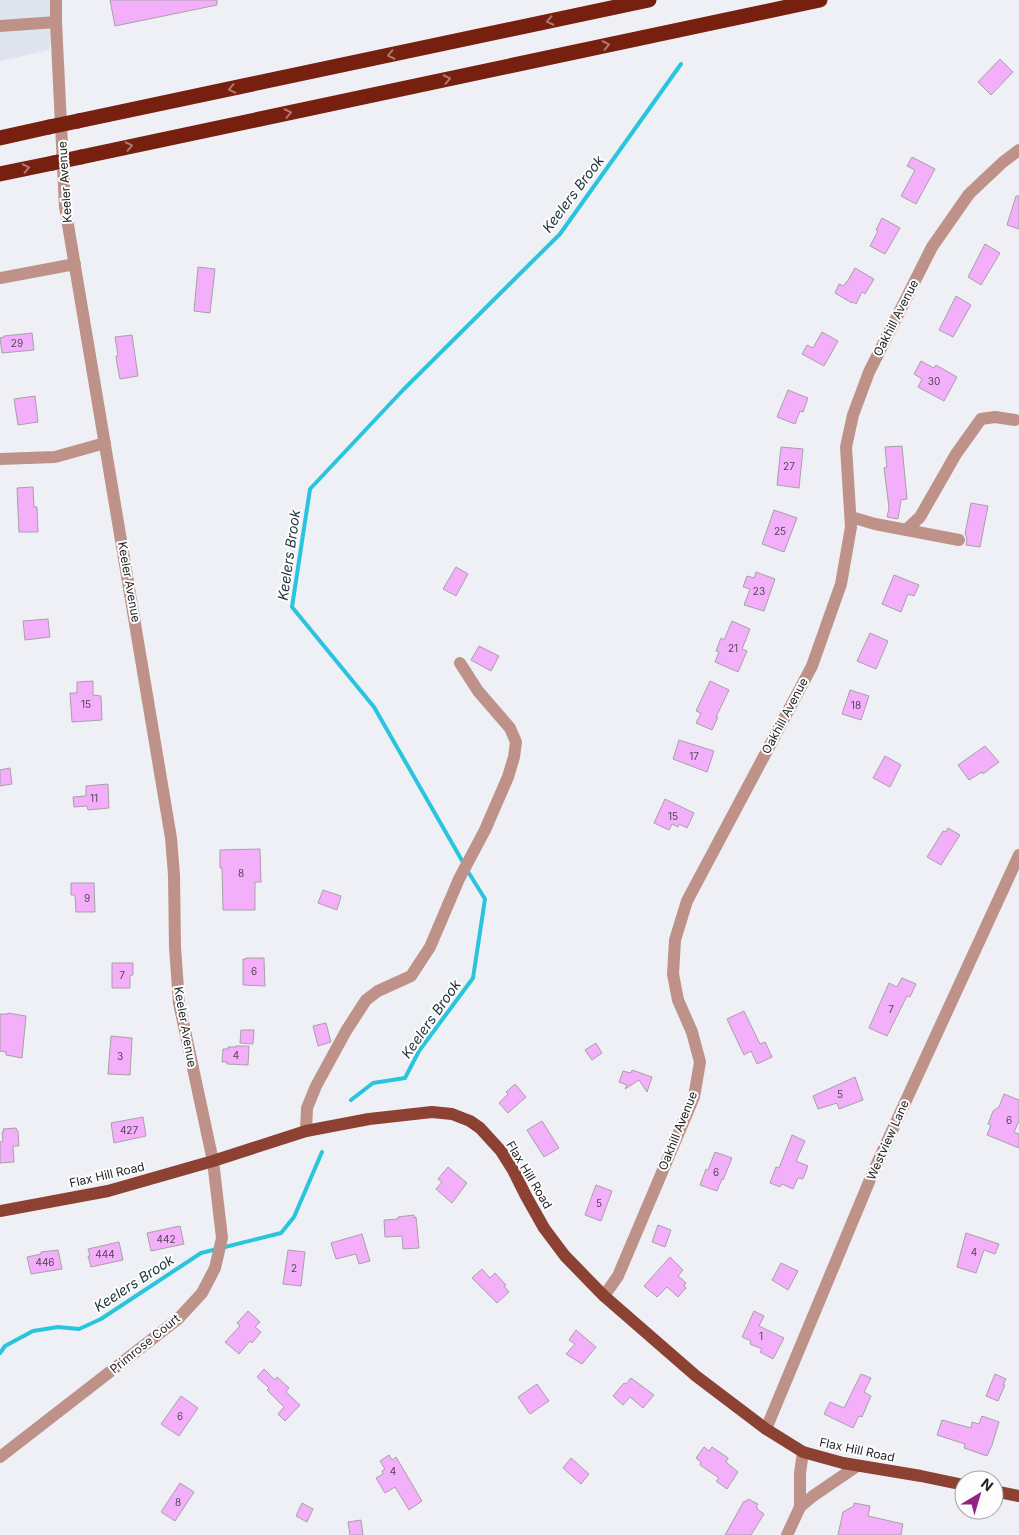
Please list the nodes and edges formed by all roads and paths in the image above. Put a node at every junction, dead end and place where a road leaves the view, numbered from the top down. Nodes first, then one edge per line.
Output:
1 (56, 0) edge
2 (649, 0) edge
3 (820, 0) edge
4 (56, 22) junction
5 (0, 26) edge
6 (0, 138) edge
7 (1019, 150) edge
8 (0, 174) edge
9 (75, 264) junction
10 (0, 278) edge
11 (1015, 420) dead end
12 (105, 443) junction
13 (0, 460) edge
14 (851, 517) junction
15 (906, 530) junction
16 (959, 540) dead end
17 (460, 663) dead end
18 (1019, 855) edge
19 (306, 1131) junction
20 (213, 1161) junction
21 (0, 1211) edge
22 (604, 1296) junction
23 (766, 1429) junction
24 (803, 1452) junction
25 (0, 1457) edge
26 (858, 1466) junction
27 (954, 1483) edge
28 (1004, 1493) edge
29 (1019, 1496) edge
30 (800, 1508) junction
31 (787, 1535) edge

1 - 4 street, Keeler Avenue
2 -> 6 highway, bridge
8 -> 3 highway, bridge
4 - 5 street
4 - 9 street, Keeler Avenue
7 - 14 street, Oakhill Avenue
9 - 10 street
9 - 12 street, Keeler Avenue
11 - 15 street
12 - 13 street
12 - 20 street, Keeler Avenue
14 - 15 street
14 - 22 street, Oakhill Avenue
15 - 16 street
17 - 19 street
18 - 23 street, Westview Lane
19 - 20 main road, Flax Hill Road
19 - 22 main road, Flax Hill Road
20 - 21 main road, Flax Hill Road
20 - 25 street, Primrose Court
22 - 23 main road, Flax Hill Road
23 - 24 main road, Flax Hill Road
24 - 26 main road, Flax Hill Road
24 - 30 street
26 - 27 main road, Flax Hill Road
26 - 30 street
28 - 29 main road
30 - 31 street

